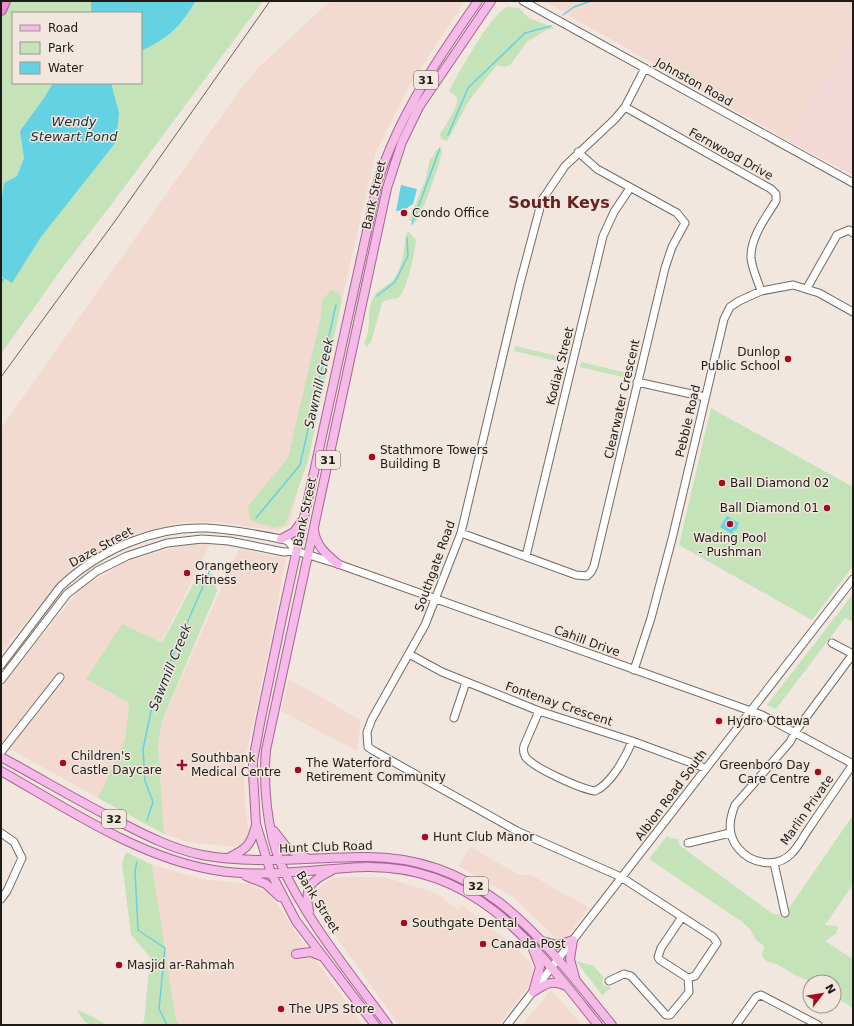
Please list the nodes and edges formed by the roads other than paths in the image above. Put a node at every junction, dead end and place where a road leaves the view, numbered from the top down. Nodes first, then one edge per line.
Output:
1 (5, 1) edge
2 (473, 1) edge
3 (478, 1) edge
4 (491, 1) edge
5 (523, 1) edge
6 (1, 10) edge
7 (472, 10) junction
8 (645, 68) junction
9 (625, 107) junction
10 (578, 152) junction
11 (853, 184) edge
12 (630, 188) junction
13 (853, 233) edge
14 (356, 286) junction
15 (366, 288) junction
16 (807, 288) junction
17 (761, 291) junction
18 (853, 312) edge
19 (637, 382) junction
20 (705, 397) junction
21 (304, 517) junction
22 (314, 525) junction
23 (246, 532) junction
24 (461, 533) junction
25 (281, 539) junction
26 (244, 544) junction
27 (123, 545) junction
28 (296, 551) junction
29 (308, 555) junction
30 (128, 556) junction
31 (526, 556) junction
32 (338, 564) junction
33 (853, 579) edge
34 (60, 587) junction
35 (67, 594) junction
36 (436, 599) junction
37 (283, 613) junction
38 (294, 617) junction
39 (22, 636) junction
40 (31, 642) junction
41 (832, 643) dead end
42 (409, 654) junction
43 (853, 654) edge
44 (1, 665) edge
45 (634, 670) junction
46 (60, 677) dead end
47 (1, 680) edge
48 (466, 682) junction
49 (265, 699) junction
50 (276, 702) junction
51 (539, 710) junction
52 (749, 711) junction
53 (454, 718) dead end
54 (795, 732) junction
55 (632, 741) junction
56 (1, 752) edge
57 (1, 757) edge
58 (853, 764) edge
59 (705, 768) junction
60 (1, 772) edge
61 (253, 774) junction
62 (264, 775) junction
63 (256, 824) junction
64 (271, 825) junction
65 (1, 833) edge
66 (730, 833) junction
67 (688, 844) dead end
68 (173, 847) junction
69 (169, 858) junction
70 (227, 858) junction
71 (310, 859) junction
72 (280, 860) junction
73 (266, 861) junction
74 (774, 863) junction
75 (335, 869) junction
76 (285, 872) junction
77 (240, 873) junction
78 (271, 873) junction
79 (621, 877) junction
80 (1, 899) edge
81 (285, 902) junction
82 (785, 913) dead end
83 (682, 917) junction
84 (311, 918) junction
85 (322, 932) junction
86 (310, 940) junction
87 (573, 940) junction
88 (542, 941) junction
89 (531, 943) junction
90 (296, 954) dead end
91 (323, 958) junction
92 (557, 959) junction
93 (551, 966) junction
94 (688, 978) junction
95 (575, 980) junction
96 (609, 981) dead end
97 (568, 987) junction
98 (532, 992) junction
99 (810, 1023) edge
100 (375, 1025) edge
101 (387, 1025) edge
102 (507, 1025) edge
103 (598, 1025) edge
104 (612, 1025) edge
105 (736, 1025) edge
106 (818, 1025) edge

1 - 6 highway
2 - 7 main road
3 - 7 main road, Bank Street / 31
4 - 15 main road, Bank Street / 31
5 - 8 street, Johnston Road
7 - 14 main road, Bank Street / 31
8 - 9 street, Southgate Road
8 - 11 street, Johnston Road
9 - 10 street, Southgate Road
9 - 17 street, Fernwood Drive
10 - 12 street, Clearwater Crescent
10 - 24 street, Southgate Road
12 - 19 street, Clearwater Crescent
12 - 31 street, Kodiak Street
13 - 16 street
14 - 15 main road
14 - 21 main road, Bank Street / 31
15 - 22 main road, Bank Street / 31
16 - 17 street, Pebble Road
16 - 18 street, Pebble Road
17 - 20 street, Pebble Road
19 - 20 street
19 - 31 street, Clearwater Crescent
20 - 45 street, Pebble Road
21 - 25 main road
21 - 28 main road, Bank Street / 31
22 - 29 main road, Bank Street / 31
22 - 32 main road
23 - 25 street, Daze Street
23 - 26 street
23 - 27 street, Daze Street
24 - 31 street, Clearwater Crescent
24 - 36 street, Southgate Road
25 - 28 street, Daze Street
26 - 28 street, Daze Street
26 - 30 street, Daze Street
27 - 30 street
27 - 34 street, Daze Street
28 - 29 street, Daze Street
28 - 37 main road, Bank Street / 31
29 - 32 street, Cahill Drive
29 - 38 main road, Bank Street / 31
30 - 35 street, Daze Street
32 - 36 street, Cahill Drive
33 - 52 street, Albion Road South
34 - 35 street
34 - 39 street, Daze Street
35 - 40 street, Daze Street
36 - 42 street, Southgate Road
36 - 45 street, Cahill Drive
37 - 38 main road
37 - 49 main road, Bank Street / 31
38 - 50 main road, Bank Street / 31
39 - 40 street
39 - 44 street, Daze Street
40 - 47 street, Daze Street
41 - 43 street
42 - 48 street, Fontenay Crescent
42 - 79 street, Southgate Road
43 - 54 street
45 - 52 street, Cahill Drive
46 - 56 street
48 - 51 street, Fontenay Crescent
48 - 53 street
49 - 50 main road
49 - 61 main road, Bank Street / 31
50 - 62 main road, Bank Street / 31
51 - 55 street, Fontenay Crescent
51 - 55 street
52 - 54 street, Cahill Drive
52 - 59 street, Albion Road South
54 - 58 street, Cahill Drive
54 - 66 street
55 - 59 street, Fontenay Crescent
57 - 68 main road, Hunt Club Road / 32
58 - 74 street, Marlin Private
59 - 79 street, Albion Road South
60 - 69 main road, Hunt Club Road / 32
61 - 62 main road
61 - 63 main road, Bank Street / 31
62 - 64 main road, Bank Street / 31
63 - 70 main road
63 - 73 main road, Bank Street / 31
64 - 71 main road
64 - 72 main road, Bank Street / 31
65 - 80 street
66 - 67 street
66 - 74 street
68 - 69 main road
68 - 70 main road, Hunt Club Road / 32
69 - 77 main road, Hunt Club Road / 32
70 - 73 main road, Hunt Club Road / 32
71 - 72 main road, Hunt Club Road / 32
71 - 88 main road, Hunt Club Road / 32
72 - 73 main road, Hunt Club Road / 32
72 - 76 main road, Bank Street / 31
73 - 78 main road, Bank Street / 31
74 - 82 street
75 - 76 main road, Hunt Club Road / 32
75 - 84 main road
75 - 89 main road, Hunt Club Road / 32
76 - 78 main road, Hunt Club Road / 32
76 - 84 main road, Bank Street / 31
77 - 78 main road, Hunt Club Road / 32
77 - 81 main road
78 - 81 main road, Bank Street / 31
79 - 83 street
79 - 87 street, Albion Road South
81 - 86 main road, Bank Street / 31
83 - 94 street
83 - 94 street
84 - 85 main road, Bank Street / 31
85 - 86 main road
85 - 101 main road, Bank Street / 31
86 - 91 main road, Bank Street / 31
87 - 88 main road
87 - 92 street, Albion Road South
87 - 95 main road
88 - 92 main road, Hunt Club Road / 32
89 - 93 main road, Hunt Club Road / 32
89 - 98 main road
90 - 91 main road
91 - 100 main road, Bank Street / 31
92 - 93 street, Albion Road South
92 - 95 main road, Hunt Club Road / 32
93 - 97 main road, Hunt Club Road / 32
93 - 98 street, Albion Road South
94 - 96 street
95 - 104 main road, Hunt Club Road / 32
97 - 98 main road
97 - 103 main road, Hunt Club Road / 32
98 - 102 street, Albion Road South
99 - 105 street
99 - 106 street

